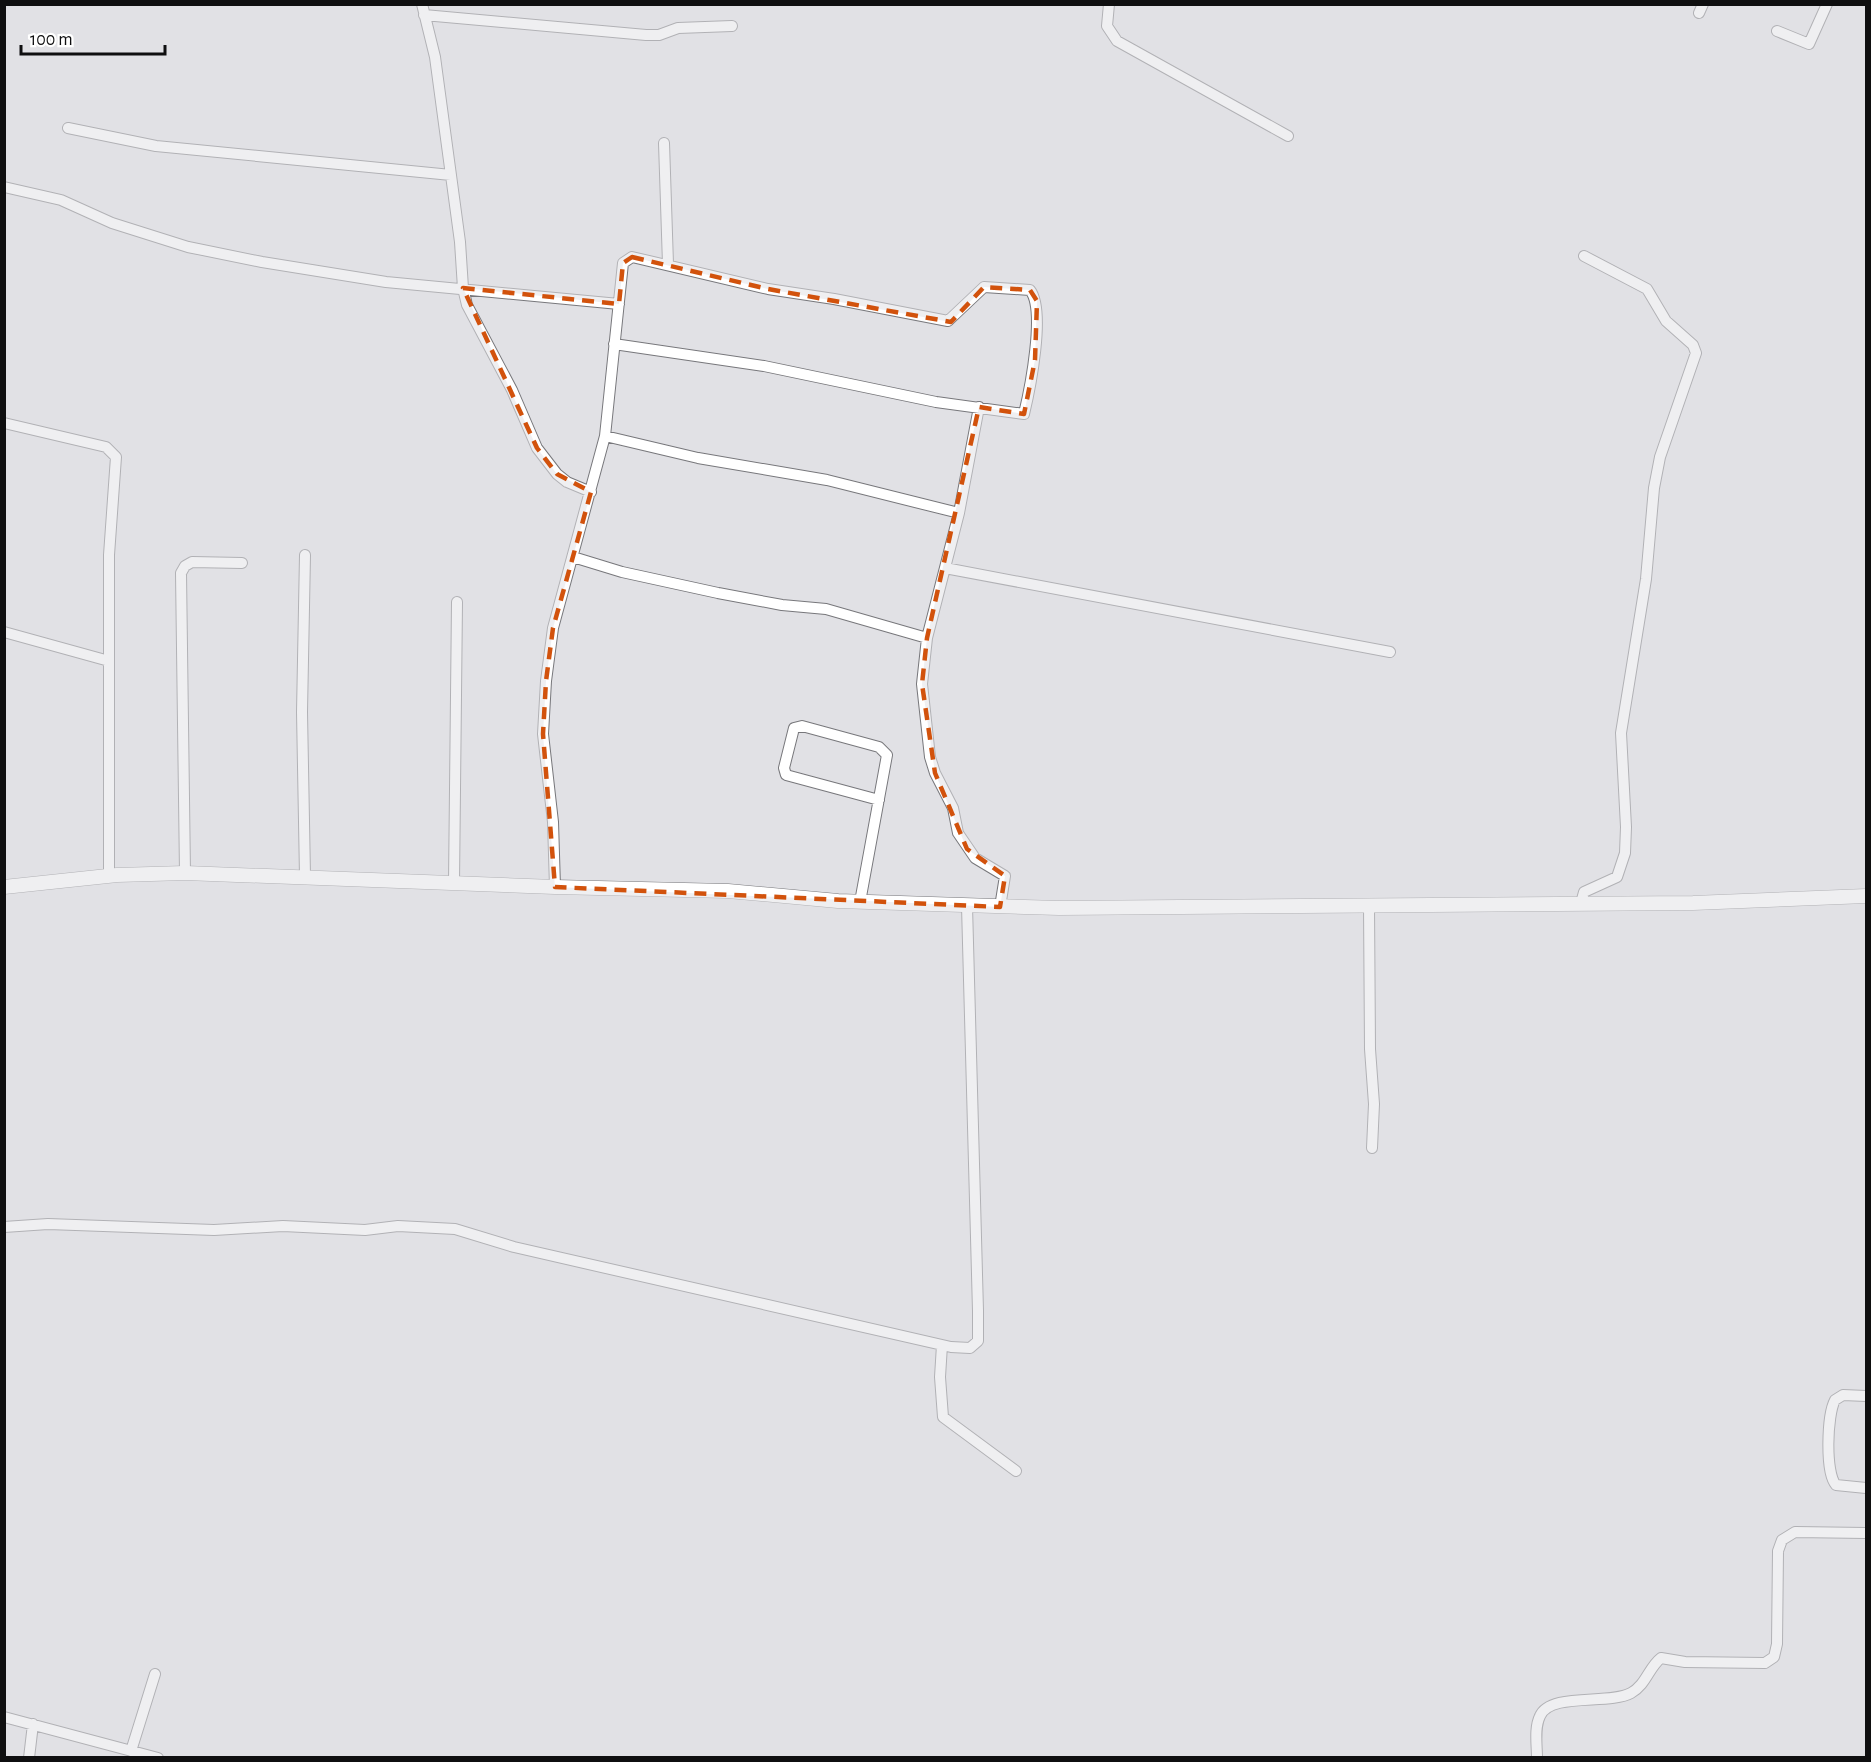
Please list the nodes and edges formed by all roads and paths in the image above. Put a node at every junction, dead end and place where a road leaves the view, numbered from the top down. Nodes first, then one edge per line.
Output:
1 (1109, 4) edge
2 (1827, 4) edge
3 (423, 10) edge
4 (732, 26) dead end
5 (1777, 31) dead end
6 (68, 128) dead end
7 (1288, 136) dead end
8 (663, 143) dead end
9 (451, 175) junction
10 (4, 187) edge
11 (1584, 256) dead end
12 (668, 264) junction
13 (463, 288) junction
14 (619, 304) junction
15 (614, 344) junction
16 (979, 407) junction
17 (4, 423) edge
18 (605, 436) junction
19 (591, 492) junction
20 (959, 513) junction
21 (305, 555) dead end
22 (573, 556) junction
23 (242, 562) dead end
24 (945, 568) junction
25 (457, 602) dead end
26 (4, 632) edge
27 (927, 638) junction
28 (1390, 652) dead end
29 (109, 661) junction
30 (879, 800) junction
31 (185, 873) junction
32 (109, 876) junction
33 (305, 876) junction
34 (454, 883) junction
35 (4, 887) edge
36 (555, 887) junction
37 (1866, 896) edge
38 (860, 902) junction
39 (1581, 903) junction
40 (1369, 905) junction
41 (967, 906) junction
42 (1000, 907) junction
43 (1372, 1148) dead end
44 (4, 1227) edge
45 (942, 1345) junction
46 (1866, 1396) edge
47 (1016, 1471) dead end
48 (1866, 1488) edge
49 (1866, 1533) edge
50 (155, 1674) dead end
51 (4, 1717) edge
52 (33, 1724) junction
53 (131, 1751) junction
54 (29, 1758) edge
55 (158, 1758) edge
56 (1537, 1758) edge

1 - 7 street
2 - 5 street
3 - 4 street
3 - 9 street
6 - 9 street
8 - 12 street
9 - 13 street
10 - 13 street
11 - 39 street
12 - 14 street
12 - 16 street
13 - 14 street
13 - 19 street
14 - 15 street
15 - 16 street
15 - 18 street
16 - 20 street
17 - 29 street
18 - 19 street
18 - 20 street
19 - 22 street
20 - 24 street
21 - 33 street
22 - 27 street
22 - 36 street
23 - 31 street
24 - 27 street
24 - 28 street
25 - 34 street
26 - 29 street
27 - 42 street
29 - 32 street
30 - 30 street
30 - 38 street
31 - 32 street
31 - 33 street
32 - 35 street
33 - 34 street
34 - 36 street
36 - 38 street
37 - 39 street
38 - 41 street
39 - 40 street
40 - 42 street
40 - 43 street
41 - 42 street
41 - 45 street
44 - 45 street
45 - 47 street
46 - 48 street
49 - 56 street
50 - 53 street
51 - 52 street
52 - 53 street
52 - 54 street
53 - 55 street

